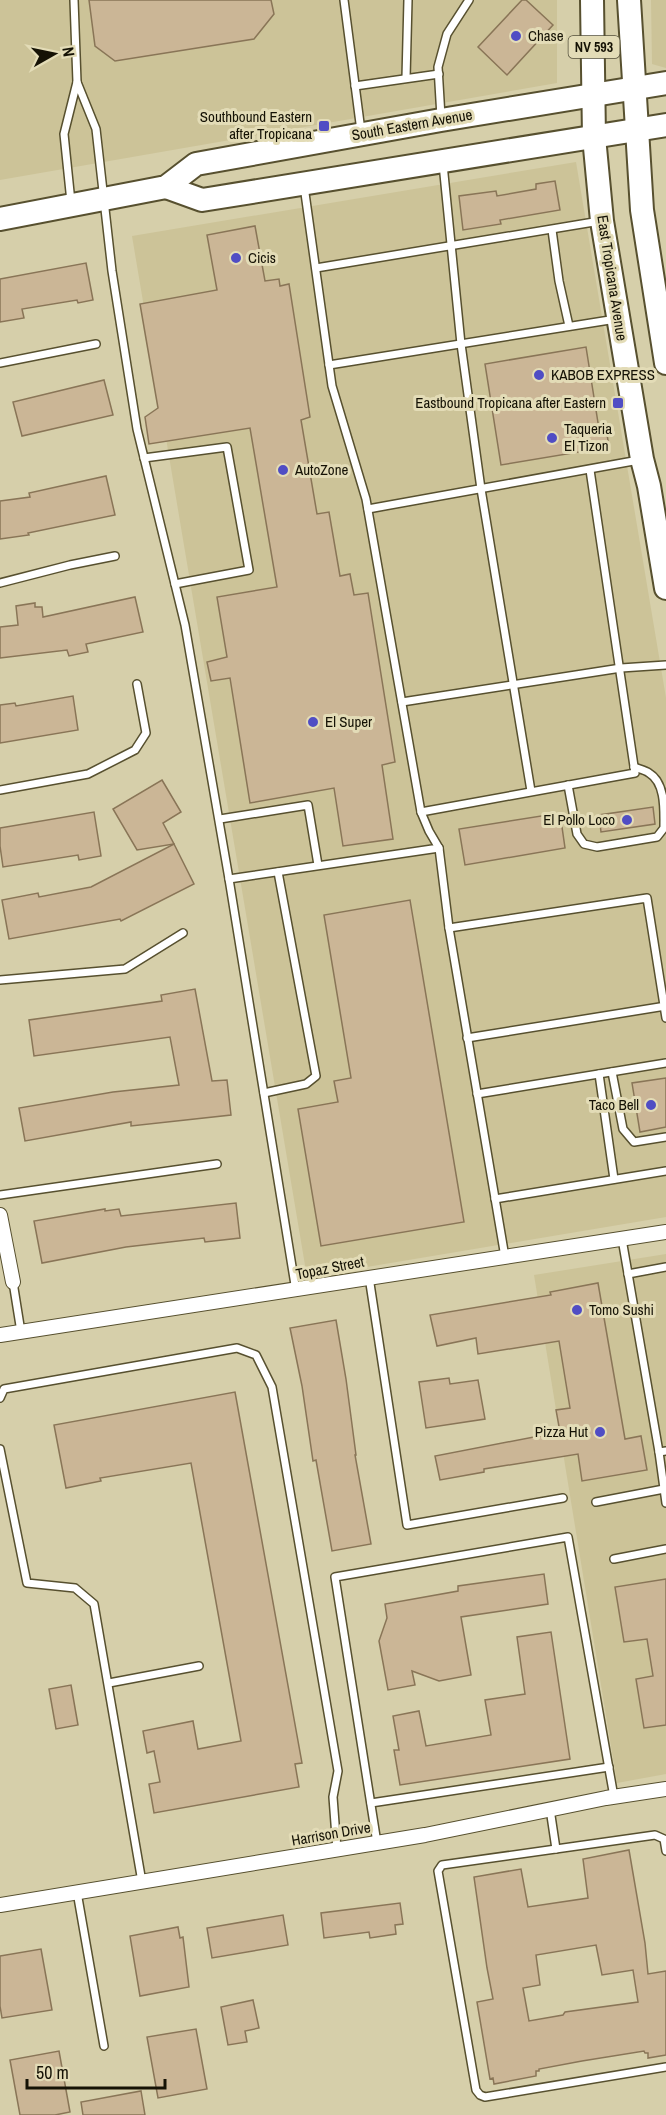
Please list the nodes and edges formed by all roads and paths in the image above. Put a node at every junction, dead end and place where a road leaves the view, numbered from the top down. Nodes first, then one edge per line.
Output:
1 (74, 0) edge
2 (344, 0) edge
3 (408, 0) edge
4 (469, 0) edge
5 (592, 0) edge
6 (629, 0) edge
7 (439, 74) junction
8 (406, 78) junction
9 (77, 82) junction
10 (666, 82) edge
11 (355, 86) junction
12 (635, 88) junction
13 (594, 94) junction
14 (441, 120) junction
15 (666, 125) edge
16 (638, 130) junction
17 (362, 134) junction
18 (594, 136) junction
19 (442, 161) junction
20 (303, 184) junction
21 (166, 187) junction
22 (104, 198) junction
23 (71, 205) junction
24 (0, 219) edge
25 (602, 221) junction
26 (552, 230) junction
27 (450, 246) junction
28 (316, 268) junction
29 (618, 318) junction
30 (569, 326) junction
31 (96, 344) dead end
32 (461, 344) junction
33 (0, 363) edge
34 (666, 363) edge
35 (329, 365) junction
36 (144, 458) junction
37 (642, 459) junction
38 (590, 470) junction
39 (649, 486) junction
40 (481, 489) junction
41 (368, 509) junction
42 (666, 531) edge
43 (115, 556) dead end
44 (0, 583) edge
45 (175, 584) junction
46 (666, 588) edge
47 (666, 665) edge
48 (621, 669) junction
49 (137, 684) dead end
50 (514, 685) junction
51 (402, 702) junction
52 (634, 767) junction
53 (568, 785) junction
54 (0, 790) edge
55 (531, 791) junction
56 (422, 812) junction
57 (220, 819) junction
58 (439, 848) junction
59 (318, 865) junction
60 (278, 872) junction
61 (229, 879) junction
62 (449, 928) junction
63 (183, 933) dead end
64 (0, 980) edge
65 (665, 1006) edge
66 (666, 1018) edge
67 (467, 1038) junction
68 (666, 1063) edge
69 (612, 1072) junction
70 (598, 1074) junction
71 (264, 1093) junction
72 (477, 1094) junction
73 (666, 1137) edge
74 (217, 1164) dead end
75 (666, 1170) edge
76 (614, 1179) junction
77 (0, 1195) edge
78 (495, 1199) junction
79 (0, 1215) edge
80 (666, 1232) edge
81 (622, 1239) junction
82 (505, 1257) junction
83 (666, 1267) edge
84 (628, 1274) junction
85 (369, 1277) junction
86 (13, 1282) joint
87 (296, 1291) junction
88 (21, 1332) junction
89 (0, 1335) edge
90 (0, 1398) edge
91 (0, 1449) edge
92 (663, 1451) edge
93 (664, 1489) junction
94 (563, 1498) dead end
95 (596, 1502) dead end
96 (666, 1503) edge
97 (666, 1549) edge
98 (614, 1559) dead end
99 (199, 1666) dead end
100 (109, 1683) junction
101 (609, 1767) junction
102 (666, 1789) edge
103 (614, 1797) junction
104 (371, 1803) junction
105 (550, 1809) junction
106 (377, 1843) junction
107 (556, 1849) junction
108 (337, 1850) junction
109 (666, 1851) edge
110 (142, 1882) junction
111 (77, 1892) junction
112 (0, 1905) edge
113 (104, 2046) dead end
114 (666, 2067) edge

1 - 9 lane
2 - 11 lane
3 - 8 lane
4 - 7 lane
5 - 13 main road, East Tropicana Avenue / NV 593
6 - 12 main road, NV 593
7 - 8 lane
7 - 14 lane
8 - 11 lane
9 - 22 lane
9 - 23 lane
10 - 12 main road, South Eastern Avenue
11 - 17 lane
12 - 13 main road, South Eastern Avenue
12 - 16 main road, NV 593
13 - 14 main road, South Eastern Avenue
13 - 18 main road, East Tropicana Avenue / NV 593
14 - 17 main road, South Eastern Avenue
15 - 16 main road, South Eastern Avenue
16 - 18 main road, South Eastern Avenue
16 - 34 main road, NV 593
17 - 21 main road, South Eastern Avenue
18 - 19 main road, South Eastern Avenue
18 - 25 main road, East Tropicana Avenue / NV 593
19 - 20 main road, South Eastern Avenue
19 - 27 lane
20 - 21 main road, South Eastern Avenue
20 - 28 lane
21 - 22 main road, South Eastern Avenue
22 - 23 main road, South Eastern Avenue
22 - 36 lane
23 - 24 main road, South Eastern Avenue
25 - 26 lane
25 - 29 main road, East Tropicana Avenue / NV 593
26 - 27 lane
26 - 30 lane
27 - 28 lane
27 - 32 lane
28 - 35 lane
29 - 30 lane
29 - 37 main road, East Tropicana Avenue / NV 593
30 - 32 lane
31 - 33 lane
32 - 35 lane
32 - 40 lane
35 - 41 lane
36 - 45 lane
36 - 45 lane
37 - 38 lane
37 - 39 main road, East Tropicana Avenue / NV 593
38 - 40 lane
38 - 48 lane
39 - 42 main road
39 - 46 main road, East Tropicana Avenue / NV 593
40 - 41 lane
40 - 50 lane
41 - 51 lane
43 - 44 lane
45 - 57 lane
47 - 48 lane
48 - 50 lane
48 - 52 lane
49 - 54 lane
50 - 51 lane
50 - 55 lane
51 - 56 lane
52 - 53 lane
52 - 53 lane
53 - 55 lane
55 - 56 lane
56 - 58 lane
57 - 59 lane
57 - 61 lane
58 - 59 lane
58 - 62 lane
59 - 60 lane
60 - 61 lane
60 - 71 lane
61 - 71 lane
62 - 65 lane
62 - 67 lane
63 - 64 lane
65 - 66 lane
65 - 67 lane
67 - 72 lane
68 - 69 lane
69 - 70 lane
69 - 73 lane
70 - 72 lane
70 - 76 lane
71 - 87 lane
72 - 78 lane
74 - 77 lane
75 - 76 lane
76 - 78 lane
78 - 82 lane
79 - 86 street
80 - 81 street, Topaz Street
81 - 82 street, Topaz Street
81 - 84 lane
82 - 85 street, Topaz Street
83 - 84 lane
84 - 92 lane
85 - 87 street, Topaz Street
85 - 94 lane
86 - 88 lane
87 - 88 street, Topaz Street
88 - 89 street, Topaz Street
90 - 108 lane
91 - 100 lane
92 - 93 lane
93 - 95 lane
93 - 96 lane
97 - 98 lane
99 - 100 lane
100 - 110 lane
101 - 103 lane
101 - 104 lane
101 - 104 lane
102 - 103 street, Harrison Drive
103 - 105 street, Harrison Drive
104 - 106 lane
105 - 106 street, Harrison Drive
105 - 107 lane
106 - 108 street, Harrison Drive
107 - 109 lane
107 - 114 lane
108 - 110 street, Harrison Drive
110 - 111 street, Harrison Drive
111 - 112 street, Harrison Drive
111 - 113 lane

